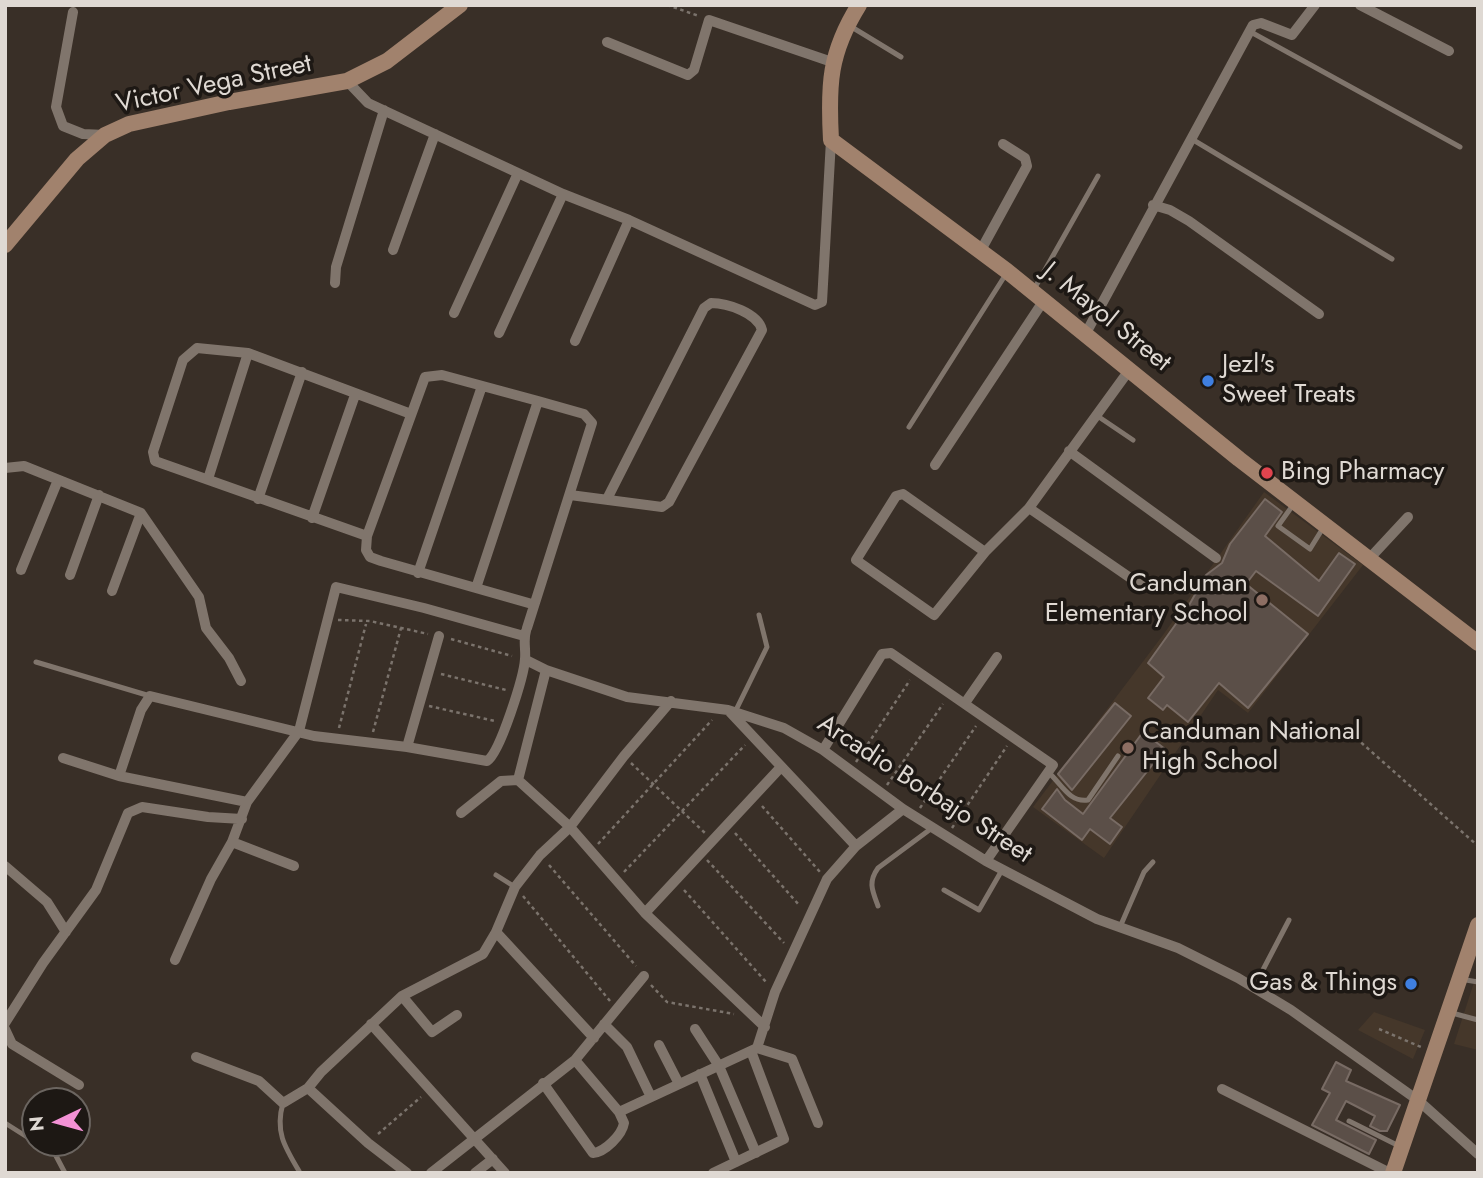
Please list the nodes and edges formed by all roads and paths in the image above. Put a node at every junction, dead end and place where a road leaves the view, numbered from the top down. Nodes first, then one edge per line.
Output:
1 (460, 5) edge
2 (667, 5) edge
3 (859, 5) edge
4 (1315, 5) edge
5 (1360, 5) edge
6 (74, 12) dead end
7 (709, 20) junction
8 (847, 24) junction
9 (1249, 31) junction
10 (607, 42) dead end
11 (1449, 51) dead end
12 (901, 57) dead end
13 (832, 62) junction
14 (347, 81) junction
15 (384, 110) junction
16 (435, 134) junction
17 (104, 135) junction
18 (1190, 138) junction
19 (831, 140) junction
20 (1003, 144) dead end
21 (1460, 147) dead end
22 (518, 173) junction
23 (1098, 176) dead end
24 (563, 194) junction
25 (1153, 205) junction
26 (629, 220) junction
27 (5, 245) edge
28 (393, 250) dead end
29 (981, 250) junction
30 (1392, 259) dead end
31 (1007, 271) junction
32 (335, 283) dead end
33 (1039, 296) junction
34 (454, 313) dead end
35 (1319, 314) dead end
36 (499, 333) dead end
37 (1086, 333) junction
38 (575, 341) dead end
39 (248, 353) junction
40 (1130, 369) junction
41 (302, 372) junction
42 (482, 386) junction
43 (355, 395) junction
44 (538, 401) junction
45 (411, 414) junction
46 (1096, 415) junction
47 (909, 426) dead end
48 (1133, 440) dead end
49 (1069, 450) junction
50 (935, 465) dead end
51 (5, 468) edge
52 (208, 479) junction
53 (58, 480) junction
54 (99, 495) junction
55 (570, 495) junction
56 (258, 499) junction
57 (607, 499) junction
58 (1295, 502) junction
59 (1029, 508) junction
60 (141, 513) junction
61 (1408, 517) dead end
62 (312, 518) junction
63 (1325, 525) junction
64 (367, 536) junction
65 (985, 552) junction
66 (1216, 558) dead end
67 (1369, 559) junction
68 (21, 570) dead end
69 (418, 573) junction
70 (70, 575) dead end
71 (1142, 586) dead end
72 (476, 588) junction
73 (112, 592) dead end
74 (531, 610) junction
75 (759, 615) dead end
76 (366, 624) dead end
77 (401, 628) dead end
78 (526, 632) junction
79 (439, 636) dead end
80 (1478, 643) edge
81 (997, 657) dead end
82 (526, 660) junction
83 (36, 663) dead end
84 (427, 670) junction
85 (546, 670) junction
86 (916, 670) junction
87 (242, 681) dead end
88 (516, 692) junction
89 (949, 694) junction
90 (150, 696) junction
91 (671, 701) junction
92 (419, 704) junction
93 (965, 704) junction
94 (728, 711) junction
95 (982, 717) junction
96 (506, 724) junction
97 (299, 731) junction
98 (753, 736) junction
99 (337, 738) junction
100 (1013, 738) junction
101 (1356, 738) dead end
102 (370, 742) junction
103 (407, 747) junction
104 (822, 750) junction
105 (624, 756) junction
106 (1118, 756) dead end
107 (63, 758) dead end
108 (781, 767) junction
109 (850, 770) junction
110 (1048, 772) junction
111 (119, 776) junction
112 (518, 780) junction
113 (653, 784) junction
114 (881, 793) junction
115 (753, 797) junction
116 (247, 802) junction
117 (903, 809) junction
118 (683, 812) junction
119 (461, 813) dead end
120 (914, 816) junction
121 (242, 819) junction
122 (727, 825) junction
123 (570, 827) junction
124 (932, 828) junction
125 (946, 836) junction
126 (713, 840) junction
127 (232, 842) junction
128 (856, 846) junction
129 (1478, 846) edge
130 (591, 851) junction
131 (701, 853) junction
132 (540, 855) junction
133 (986, 861) junction
134 (1153, 863) dead end
135 (5, 866) edge
136 (294, 866) dead end
137 (1002, 870) junction
138 (496, 874) dead end
139 (617, 880) junction
140 (675, 880) junction
141 (827, 880) junction
142 (515, 887) junction
143 (944, 890) dead end
144 (878, 906) dead end
145 (645, 913) junction
146 (810, 917) junction
147 (1289, 920) dead end
148 (1478, 925) edge
149 (1120, 927) junction
150 (66, 932) junction
151 (496, 932) junction
152 (793, 953) junction
153 (175, 960) dead end
154 (643, 975) junction
155 (1460, 979) junction
156 (1478, 982) edge
157 (1254, 987) junction
158 (775, 992) junction
159 (402, 996) junction
160 (617, 1009) junction
161 (1448, 1012) junction
162 (750, 1013) junction
163 (457, 1015) dead end
164 (1478, 1020) edge
165 (5, 1023) edge
166 (371, 1024) junction
167 (604, 1024) junction
168 (765, 1027) junction
169 (5, 1029) edge
170 (695, 1029) dead end
171 (1379, 1029) dead end
172 (594, 1038) junction
173 (659, 1045) dead end
174 (754, 1050) junction
175 (1435, 1054) junction
176 (196, 1057) dead end
177 (575, 1060) junction
178 (719, 1066) junction
179 (700, 1074) junction
180 (543, 1083) junction
181 (679, 1084) junction
182 (79, 1085) dead end
183 (308, 1088) junction
184 (1222, 1089) dead end
185 (428, 1091) junction
186 (651, 1097) junction
187 (1419, 1101) junction
188 (283, 1103) junction
189 (619, 1112) junction
190 (1349, 1121) dead end
191 (5, 1123) edge
192 (818, 1123) dead end
193 (21, 1133) edge
194 (473, 1138) junction
195 (368, 1143) junction
196 (1402, 1148) junction
197 (755, 1153) junction
198 (1478, 1154) edge
199 (57, 1157) edge
200 (494, 1159) junction
201 (736, 1162) junction
202 (299, 1171) dead end
203 (65, 1173) edge
204 (407, 1173) edge
205 (431, 1173) edge
206 (475, 1173) edge
207 (505, 1173) edge
208 (712, 1173) edge
209 (1392, 1173) edge

1 - 14 street, Victor Vega Street
2 - 7 path
3 - 8 street
4 - 9 street
5 - 11 street
6 - 17 street
7 - 10 street
7 - 13 street
8 - 12 lane
8 - 13 street
9 - 18 street
9 - 21 lane
13 - 19 street
14 - 15 street
14 - 17 street, Victor Vega Street
15 - 16 street
15 - 32 street
16 - 22 street
16 - 28 street
17 - 27 street, Victor Vega Street
18 - 25 street
18 - 30 lane
19 - 26 street
19 - 29 street, J. Mayol Street
20 - 29 street
22 - 24 street
22 - 34 street
23 - 33 lane
24 - 26 street
24 - 36 street
25 - 35 street
25 - 37 street
26 - 38 street
29 - 31 street, J. Mayol Street
31 - 33 street, J. Mayol Street
31 - 47 lane
33 - 37 street, J. Mayol Street
33 - 50 street
37 - 40 street, J. Mayol Street
39 - 41 street
39 - 52 street
39 - 52 street
40 - 46 street
40 - 58 street, J. Mayol Street
41 - 43 street
41 - 56 street
42 - 44 street
42 - 45 street
42 - 69 street
43 - 45 street
43 - 62 street
44 - 55 street
44 - 72 street
45 - 64 street
46 - 48 lane
46 - 49 street
49 - 59 street
49 - 66 street
51 - 53 street
52 - 56 street
53 - 54 street
53 - 68 street
54 - 60 street
54 - 70 street
55 - 57 street
55 - 74 street
56 - 62 street
57 - 57 street
58 - 63 street, J. Mayol Street
58 - 63 lane
59 - 65 street
59 - 71 street
60 - 73 street
60 - 87 street
61 - 67 street
62 - 64 street
63 - 67 street, J. Mayol Street
64 - 69 street
65 - 65 street
67 - 80 street, J. Mayol Street
69 - 72 street
72 - 74 street
74 - 78 street
75 - 94 lane
76 - 99 path
77 - 102 path
78 - 82 street
78 - 97 street
79 - 84 street
81 - 93 street
82 - 85 street, Arcadio Borbajo Street
82 - 88 street
83 - 90 lane
84 - 88 path
84 - 92 street
85 - 91 street, Arcadio Borbajo Street
85 - 112 street
86 - 89 street
86 - 104 street
86 - 109 path
88 - 96 street
89 - 93 street
89 - 114 path
90 - 97 street
90 - 111 street
91 - 94 street, Arcadio Borbajo Street
91 - 105 street
92 - 96 path
92 - 103 street
93 - 95 street
94 - 98 street
94 - 104 street, Arcadio Borbajo Street
94 - 113 path
95 - 100 street
95 - 120 path
96 - 103 street
97 - 99 street
97 - 116 street
98 - 108 street
98 - 118 path
99 - 102 street
100 - 110 street
100 - 125 path
101 - 129 path
102 - 103 street
104 - 109 street, Arcadio Borbajo Street
105 - 113 path
105 - 123 street
106 - 110 lane
107 - 111 street
108 - 115 street
108 - 128 street
109 - 114 street, Arcadio Borbajo Street
110 - 133 street
111 - 116 street
112 - 119 street
112 - 123 street
113 - 118 path
113 - 130 path
114 - 117 street, Arcadio Borbajo Street
115 - 122 street
115 - 141 path
116 - 121 street
117 - 120 street, Arcadio Borbajo Street
117 - 128 street
118 - 126 path
118 - 139 path
120 - 124 street, Arcadio Borbajo Street
121 - 127 street
121 - 150 street
122 - 126 street
122 - 146 path
123 - 130 street
123 - 132 street
124 - 125 street, Arcadio Borbajo Street
124 - 144 lane
125 - 133 street, Arcadio Borbajo Street
126 - 131 street
127 - 136 street
127 - 153 street
128 - 141 street
130 - 139 street
131 - 140 street
131 - 152 path
132 - 142 street
132 - 154 path
133 - 137 street, Arcadio Borbajo Street
134 - 149 lane
135 - 150 street
137 - 143 lane
137 - 149 street, Arcadio Borbajo Street
138 - 142 lane
139 - 145 street
140 - 145 street
140 - 158 path
141 - 146 street
142 - 151 street
142 - 160 path
145 - 162 street
146 - 152 street
147 - 157 lane
148 - 155 street
149 - 157 street, Arcadio Borbajo Street
150 - 165 street
151 - 159 street
151 - 172 street
152 - 158 street
154 - 160 street
154 - 162 path
155 - 156 lane
155 - 161 street
157 - 187 street, Arcadio Borbajo Street
158 - 168 street
159 - 163 street
159 - 166 street
160 - 167 street
161 - 164 lane
161 - 175 street
162 - 168 street
166 - 183 street
166 - 185 street
167 - 172 street
167 - 186 street
168 - 174 street
169 - 182 street
170 - 178 street
171 - 175 path
172 - 177 street
173 - 181 street
174 - 178 street
174 - 192 street
174 - 197 street
175 - 187 street
176 - 188 street
177 - 180 street
177 - 189 street
178 - 179 street
178 - 197 street
179 - 181 street
179 - 201 street
180 - 189 street
180 - 194 street
181 - 186 street
183 - 188 street
183 - 195 street
184 - 209 street
185 - 194 street
185 - 195 path
186 - 189 street
187 - 196 street
187 - 198 street, Arcadio Borbajo Street
188 - 202 lane
190 - 196 lane
191 - 193 lane
194 - 200 street
194 - 205 street
195 - 204 street
196 - 209 street
197 - 201 street
199 - 203 lane
200 - 206 street
200 - 207 street
201 - 208 street

